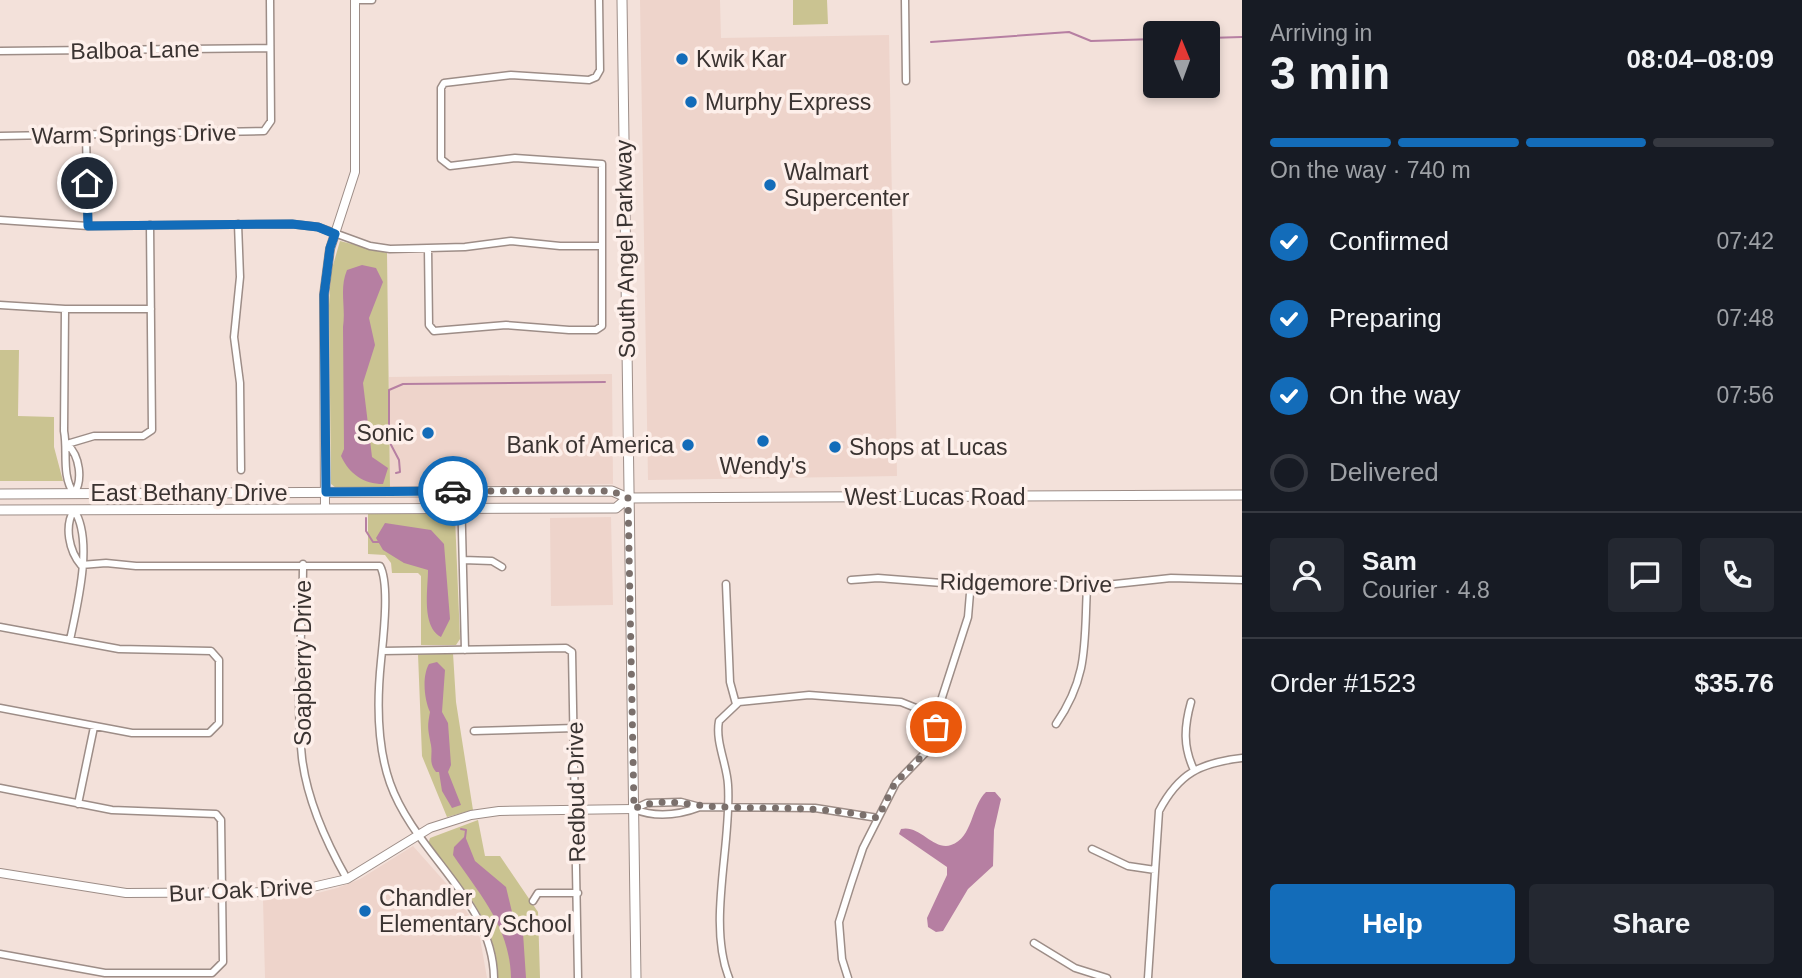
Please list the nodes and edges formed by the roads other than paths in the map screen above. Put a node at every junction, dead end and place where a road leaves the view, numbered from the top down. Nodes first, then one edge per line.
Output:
1 (270, 0) edge
2 (355, 0) edge
3 (372, 0) edge
4 (599, 0) edge
5 (622, 0) edge
6 (905, 0) edge
7 (270, 48) junction
8 (0, 51) edge
9 (906, 81) dead end
10 (86, 135) junction
11 (0, 136) edge
12 (0, 220) edge
13 (150, 225) junction
14 (239, 225) junction
15 (88, 226) junction
16 (335, 234) junction
17 (601, 246) junction
18 (428, 248) junction
19 (0, 305) edge
20 (65, 309) junction
21 (151, 309) junction
22 (67, 444) junction
23 (241, 470) dead end
24 (461, 491) junction
25 (326, 492) junction
26 (0, 494) edge
27 (74, 494) junction
28 (1242, 495) edge
29 (628, 498) junction
30 (462, 508) junction
31 (325, 509) junction
32 (0, 510) edge
33 (74, 510) junction
34 (463, 560) junction
35 (303, 564) junction
36 (81, 565) junction
37 (502, 567) dead end
38 (851, 580) dead end
39 (1242, 580) edge
40 (971, 581) junction
41 (726, 584) dead end
42 (1087, 587) junction
43 (0, 627) edge
44 (70, 640) junction
45 (465, 650) junction
46 (382, 651) junction
47 (1191, 702) dead end
48 (736, 704) junction
49 (0, 708) edge
50 (936, 716) junction
51 (1056, 724) dead end
52 (94, 727) junction
53 (575, 728) junction
54 (474, 731) dead end
55 (1242, 758) edge
56 (1194, 770) junction
57 (0, 789) edge
58 (78, 804) junction
59 (700, 807) junction
60 (728, 808) junction
61 (634, 809) junction
62 (576, 811) junction
63 (878, 818) junction
64 (416, 836) junction
65 (1092, 849) dead end
66 (1155, 870) junction
67 (0, 873) edge
68 (347, 878) junction
69 (221, 892) junction
70 (578, 892) junction
71 (533, 901) dead end
72 (1034, 943) dead end
73 (0, 954) edge
74 (84, 970) junction
75 (83, 978) edge
76 (494, 978) edge
77 (578, 978) edge
78 (636, 978) edge
79 (729, 978) edge
80 (848, 978) edge
81 (1107, 978) edge
82 (1148, 978) edge

1 - 7 street
2 - 3 street
2 - 16 street
4 - 17 street
5 - 29 main road, South Angel Parkway
6 - 9 street
7 - 8 street, Balboa Lane
7 - 10 street, Warm Springs Drive
10 - 11 street, Warm Springs Drive
10 - 15 street
12 - 15 street
13 - 14 street
13 - 15 street
13 - 21 street
14 - 16 street
14 - 23 street
16 - 18 street
16 - 25 street
17 - 18 street
17 - 18 street
19 - 20 street
20 - 21 street
20 - 22 street
21 - 22 street
22 - 27 street
22 - 27 street
24 - 25 main road, East Bethany Drive
24 - 29 main road, East Bethany Drive
24 - 30 street
25 - 27 main road, East Bethany Drive
25 - 31 street
26 - 27 main road, East Bethany Drive
27 - 33 main road
28 - 29 main road, West Lucas Road
29 - 30 main road, East Bethany Drive
29 - 61 main road, South Angel Parkway
30 - 31 main road, East Bethany Drive
30 - 34 street
31 - 33 main road, East Bethany Drive
32 - 33 main road, East Bethany Drive
33 - 36 street
33 - 36 street
34 - 37 street
34 - 45 street
35 - 36 street
35 - 46 street
35 - 68 street, Soapberry Drive
36 - 44 street
38 - 40 street, Ridgemore Drive
39 - 42 street, Ridgemore Drive
40 - 42 street, Ridgemore Drive
40 - 50 street
41 - 48 street
42 - 51 street
43 - 44 street
44 - 52 street
45 - 46 street
45 - 53 street, Redbud Drive
46 - 64 street
47 - 56 street
48 - 50 street
48 - 60 street
49 - 52 street
50 - 63 street
52 - 58 street
53 - 54 street
53 - 62 street, Redbud Drive
55 - 56 street
56 - 66 street
57 - 58 street
58 - 69 street
59 - 60 street
59 - 61 street
59 - 61 street
60 - 63 street
60 - 79 street
61 - 62 street, Bur Oak Drive
61 - 78 main road, South Angel Parkway
62 - 64 street, Bur Oak Drive
62 - 70 street, Redbud Drive
63 - 80 street
64 - 68 street, Bur Oak Drive
64 - 76 street
65 - 66 street
66 - 82 street
67 - 69 street, Bur Oak Drive
68 - 69 street, Bur Oak Drive
69 - 74 street
70 - 71 street
70 - 77 street, Redbud Drive
72 - 81 street
73 - 74 street
74 - 75 street

